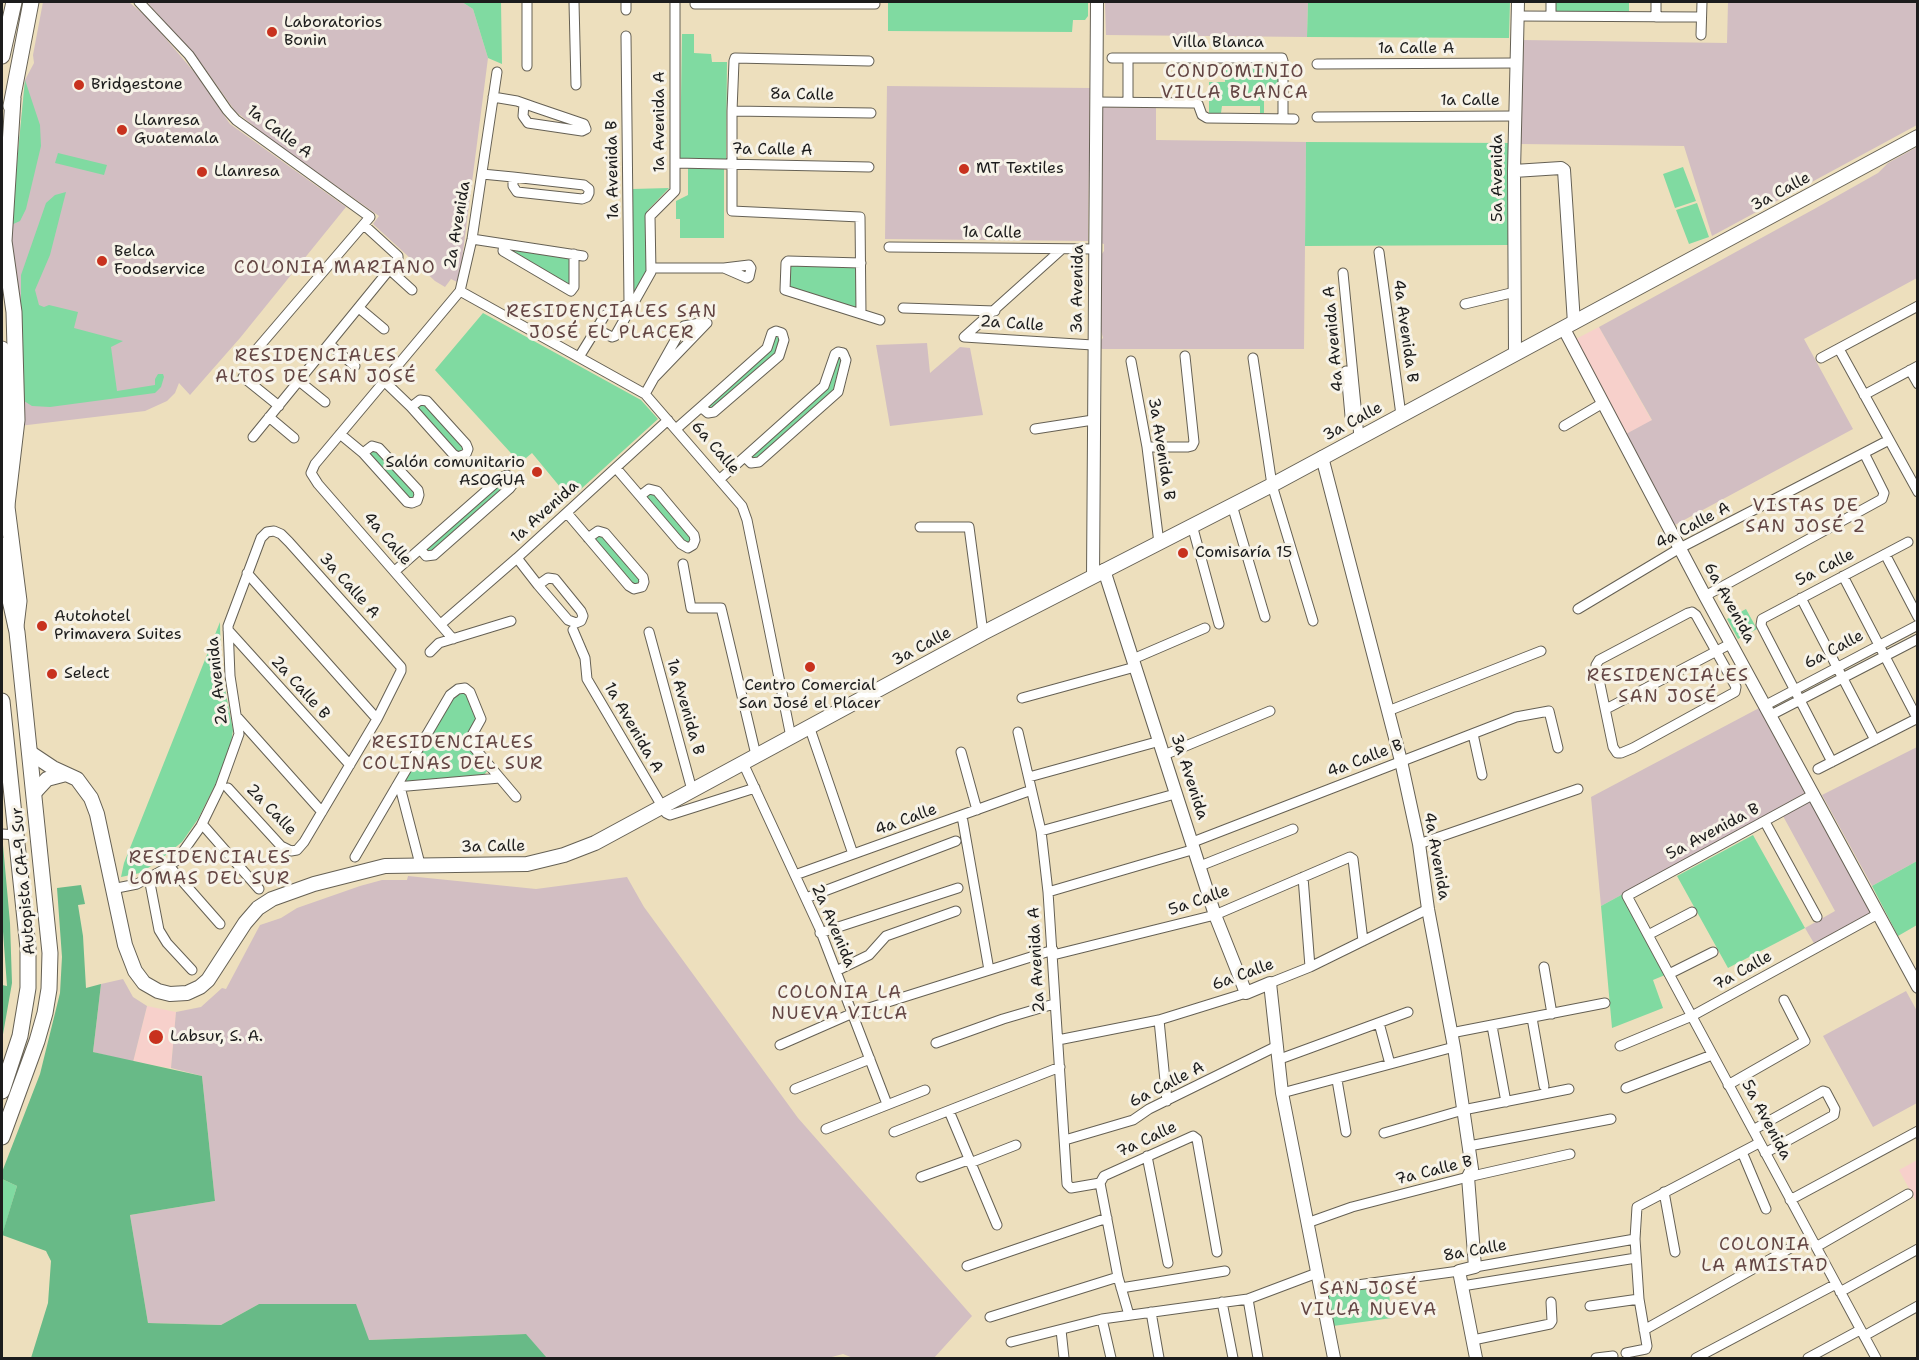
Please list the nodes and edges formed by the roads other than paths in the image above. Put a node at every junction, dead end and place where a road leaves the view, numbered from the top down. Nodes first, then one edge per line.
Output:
1 (14, 2) edge
2 (31, 2) edge
3 (139, 2) edge
4 (527, 2) edge
5 (574, 2) edge
6 (675, 2) edge
7 (1097, 2) edge
8 (1518, 2) edge
9 (1551, 2) edge
10 (1656, 2) edge
11 (1701, 2) edge
12 (708, 3) edge
13 (862, 3) edge
14 (695, 4) dead end
15 (875, 4) dead end
16 (1518, 16) junction
17 (1551, 16) junction
18 (1701, 16) junction
19 (1656, 17) junction
20 (1701, 35) dead end
21 (626, 36) dead end
22 (2, 55) edge
23 (1112, 58) dead end
24 (1128, 58) junction
25 (869, 61) dead end
26 (1516, 63) junction
27 (1317, 64) dead end
28 (527, 66) dead end
29 (497, 72) dead end
30 (576, 85) dead end
31 (493, 97) junction
32 (13, 98) junction
33 (1096, 102) junction
34 (1128, 102) junction
35 (525, 104) junction
36 (732, 111) junction
37 (871, 113) dead end
38 (1515, 116) junction
39 (1317, 117) dead end
40 (1283, 119) junction
41 (1294, 119) dead end
42 (1917, 137) edge
43 (2, 156) edge
44 (675, 163) junction
45 (732, 164) junction
46 (869, 166) dead end
47 (1514, 171) junction
48 (482, 174) junction
49 (513, 177) junction
50 (367, 221) junction
51 (472, 239) junction
52 (504, 244) junction
53 (889, 247) dead end
54 (1062, 249) junction
55 (1095, 249) junction
56 (1379, 252) dead end
57 (861, 263) junction
58 (651, 268) junction
59 (724, 268) dead end
60 (390, 270) junction
61 (1341, 273) dead end
62 (412, 290) dead end
63 (460, 291) junction
64 (1515, 292) junction
65 (632, 302) junction
66 (1465, 304) dead end
67 (1917, 306) edge
68 (359, 308) junction
69 (903, 308) dead end
70 (995, 311) junction
71 (861, 314) junction
72 (880, 320) dead end
73 (1569, 326) junction
74 (384, 329) dead end
75 (596, 329) junction
76 (329, 344) junction
77 (1093, 345) junction
78 (2, 349) edge
79 (257, 349) dead end
80 (1839, 349) junction
81 (1515, 354) junction
82 (1185, 356) dead end
83 (579, 357) junction
84 (1253, 358) dead end
85 (1821, 358) dead end
86 (1131, 361) dead end
87 (355, 366) dead end
88 (1914, 368) edge
89 (655, 376) junction
90 (243, 377) dead end
91 (299, 381) junction
92 (384, 381) junction
93 (1917, 384) edge
94 (645, 394) junction
95 (1864, 395) junction
96 (325, 402) dead end
97 (1603, 403) junction
98 (279, 406) junction
99 (411, 407) junction
100 (701, 407) junction
101 (1401, 415) junction
102 (269, 417) junction
103 (668, 420) junction
104 (1093, 420) junction
105 (1564, 426) dead end
106 (676, 429) junction
107 (1035, 429) dead end
108 (1358, 431) junction
109 (340, 434) junction
110 (253, 437) dead end
111 (294, 438) dead end
112 (1889, 440) junction
113 (1147, 447) junction
114 (363, 453) junction
115 (1864, 453) junction
116 (745, 457) junction
117 (1322, 457) junction
118 (615, 468) junction
119 (311, 474) joint
120 (720, 479) junction
121 (1272, 485) junction
122 (1916, 487) edge
123 (640, 496) junction
124 (7, 505) junction
125 (1232, 505) junction
126 (567, 513) junction
127 (1192, 525) junction
128 (920, 527) dead end
129 (270, 531) joint
130 (588, 538) junction
131 (1908, 542) dead end
132 (1159, 543) junction
133 (2, 545) edge
134 (1680, 548) junction
135 (420, 549) junction
136 (1885, 554) junction
137 (517, 558) junction
138 (683, 564) dead end
139 (395, 571) junction
140 (247, 573) junction
141 (1099, 574) junction
142 (1843, 576) junction
143 (538, 585) junction
144 (1706, 596) junction
145 (1801, 598) junction
146 (1578, 609) dead end
147 (1265, 617) dead end
148 (1917, 617) edge
149 (511, 621) dead end
150 (1312, 621) dead end
151 (441, 624) junction
152 (1219, 624) dead end
153 (1917, 625) edge
154 (16, 626) junction
155 (1205, 628) dead end
156 (228, 630) junction
157 (573, 630) dead end
158 (649, 632) dead end
159 (983, 633) junction
160 (453, 639) junction
161 (1917, 639) edge
162 (1732, 643) junction
163 (1879, 645) junction
164 (1540, 651) dead end
165 (1716, 651) junction
166 (430, 652) dead end
167 (1884, 656) junction
168 (1134, 663) junction
169 (1837, 668) junction
170 (1843, 678) junction
171 (1794, 690) junction
172 (1022, 698) dead end
173 (1800, 700) junction
174 (2, 701) edge
175 (1606, 709) junction
176 (1768, 710) junction
177 (1270, 711) dead end
178 (1388, 711) junction
179 (237, 717) junction
180 (377, 718) junction
181 (1917, 718) edge
182 (809, 726) junction
183 (1018, 732) dead end
184 (1473, 734) junction
185 (791, 736) junction
186 (258, 740) junction
187 (1875, 740) junction
188 (1160, 741) junction
189 (237, 744) junction
190 (1558, 748) dead end
191 (29, 752) junction
192 (961, 752) dead end
193 (756, 754) junction
194 (1164, 755) junction
195 (1401, 761) junction
196 (1832, 762) junction
197 (743, 763) junction
198 (350, 765) junction
199 (490, 766) junction
200 (1818, 769) dead end
201 (66, 774) junction
202 (1482, 775) dead end
203 (1029, 777) junction
204 (500, 778) junction
205 (479, 779) junction
206 (398, 787) junction
207 (755, 788) junction
208 (228, 789) dead end
209 (1578, 789) dead end
210 (692, 790) junction
211 (1026, 792) dead end
212 (34, 793) junction
213 (1175, 794) junction
214 (1814, 794) junction
215 (516, 797) dead end
216 (662, 807) junction
217 (977, 810) junction
218 (322, 812) junction
219 (962, 816) junction
220 (1765, 822) junction
221 (202, 824) junction
222 (1293, 829) dead end
223 (1041, 831) junction
224 (2, 834) edge
225 (17, 835) junction
226 (956, 842) dead end
227 (1419, 844) junction
228 (1194, 845) junction
229 (853, 854) junction
230 (355, 857) dead end
231 (420, 864) junction
232 (169, 866) junction
233 (1200, 866) junction
234 (795, 875) junction
235 (1303, 877) junction
236 (148, 878) junction
237 (958, 888) dead end
238 (112, 889) junction
239 (259, 889) dead end
240 (1048, 892) junction
241 (1627, 897) joint
242 (806, 898) junction
243 (1428, 909) junction
244 (956, 911) dead end
245 (1692, 912) dead end
246 (1878, 914) junction
247 (1215, 915) junction
248 (1817, 916) dead end
249 (220, 924) dead end
250 (820, 933) junction
251 (1648, 935) junction
252 (1363, 941) junction
253 (1053, 952) junction
254 (1713, 952) dead end
255 (1310, 967) junction
256 (1544, 967) dead end
257 (192, 970) dead end
258 (989, 970) junction
259 (836, 971) junction
260 (1669, 974) junction
261 (1270, 983) junction
262 (1917, 987) edge
263 (1246, 993) junction
264 (1784, 1000) dead end
265 (1054, 1004) junction
266 (1605, 1004) dead end
267 (1408, 1012) dead end
268 (853, 1013) junction
269 (1552, 1014) junction
270 (1692, 1016) junction
271 (1532, 1018) junction
272 (1159, 1020) junction
273 (1379, 1023) junction
274 (1492, 1026) junction
275 (1451, 1034) junction
276 (1058, 1040) junction
277 (936, 1043) dead end
278 (780, 1046) dead end
279 (1277, 1046) junction
280 (1620, 1046) dead end
281 (1454, 1047) junction
282 (1713, 1055) junction
283 (870, 1059) junction
284 (1280, 1059) junction
285 (1390, 1064) junction
286 (1060, 1067) junction
287 (1337, 1080) junction
288 (1728, 1085) junction
289 (1544, 1086) dead end
290 (1626, 1088) dead end
291 (795, 1089) dead end
292 (1569, 1089) dead end
293 (925, 1090) dead end
294 (2, 1091) edge
295 (1282, 1093) junction
296 (1167, 1101) junction
297 (1506, 1102) junction
298 (887, 1104) junction
299 (1463, 1110) junction
300 (949, 1111) junction
301 (1611, 1119) dead end
302 (826, 1129) dead end
303 (1753, 1130) junction
304 (1917, 1131) edge
305 (894, 1132) dead end
306 (1346, 1132) dead end
307 (1384, 1133) dead end
308 (2, 1137) edge
309 (1065, 1140) junction
310 (1760, 1143) junction
311 (1016, 1145) dead end
312 (1469, 1146) junction
313 (1742, 1152) junction
314 (1765, 1153) junction
315 (1570, 1154) dead end
316 (1147, 1156) junction
317 (969, 1161) junction
318 (921, 1177) dead end
319 (1468, 1177) junction
320 (1101, 1183) junction
321 (1071, 1188) joint
322 (1664, 1192) junction
323 (1908, 1194) dead end
324 (1790, 1200) junction
325 (1766, 1209) dead end
326 (1107, 1218) junction
327 (1307, 1222) junction
328 (997, 1226) dead end
329 (1810, 1237) junction
330 (1635, 1239) junction
331 (1816, 1247) junction
332 (1917, 1249) edge
333 (1217, 1252) dead end
334 (1676, 1252) dead end
335 (1636, 1258) junction
336 (1168, 1263) dead end
337 (967, 1266) dead end
338 (1475, 1267) junction
339 (1225, 1271) dead end
340 (1459, 1271) junction
341 (1317, 1274) junction
342 (1118, 1276) junction
343 (1462, 1286) junction
344 (1121, 1288) junction
345 (1838, 1288) junction
346 (1321, 1290) junction
347 (1248, 1299) junction
348 (1639, 1299) junction
349 (1222, 1302) junction
350 (1551, 1302) dead end
351 (1590, 1306) dead end
352 (1917, 1306) edge
353 (1151, 1311) junction
354 (1129, 1315) junction
355 (990, 1317) dead end
356 (1102, 1319) junction
357 (1061, 1330) junction
358 (1644, 1330) junction
359 (1862, 1333) junction
360 (1473, 1340) junction
361 (1011, 1342) dead end
362 (1626, 1353) dead end
363 (1613, 1356) dead end
364 (1064, 1359) edge
365 (1111, 1359) edge
366 (1159, 1359) edge
367 (1233, 1359) edge
368 (1258, 1359) edge
369 (1334, 1359) edge
370 (1476, 1359) edge
371 (1596, 1359) edge
372 (1696, 1359) edge
373 (1808, 1359) edge
374 (1876, 1359) edge

1 - 22 main road
2 - 32 main road
3 - 50 street, 1a Calle A
4 - 28 street
5 - 30 street
6 - 44 street, 1a Avenida A
7 - 33 street, 3a Avenida
8 - 16 street, 5a Avenida
9 - 17 street
10 - 19 street
11 - 18 street
12 - 13 street
12 - 14 street
13 - 15 street
16 - 17 street
16 - 26 street, 5a Avenida
17 - 19 street
18 - 19 street
18 - 20 street
21 - 65 street, 1a Avenida B
23 - 24 street, Villa Blanca
24 - 34 street
24 - 40 street, Villa Blanca
25 - 36 street
26 - 27 street, 1a Calle A
26 - 38 street, 5a Avenida
29 - 31 street, 2a Avenida
31 - 35 street
31 - 48 street, 2a Avenida
32 - 43 main road
32 - 124 main road
33 - 34 street
33 - 55 street, 3a Avenida
34 - 40 street
35 - 35 street
36 - 37 street, 8a Calle
36 - 45 street
38 - 39 street, 1a Calle
38 - 47 street, 5a Avenida
40 - 41 street
42 - 73 main road, 3a Calle
44 - 45 street, 7a Calle A
44 - 58 street, 1a Avenida A
45 - 46 street, 7a Calle A
45 - 57 street
47 - 64 street, 5a Avenida
47 - 73 street, 6a Avenida
48 - 49 street
48 - 51 street, 2a Avenida
49 - 49 street
50 - 60 street, 1a Calle A
50 - 79 street
51 - 52 street
51 - 63 street, 2a Avenida
52 - 52 street
53 - 54 street, 1a Calle
54 - 55 street, 1a Calle
54 - 70 street
55 - 77 street, 3a Avenida
56 - 101 street, 4a Avenida B
57 - 71 street
57 - 71 street
58 - 59 street
58 - 65 street, 1a Avenida A
60 - 62 street
60 - 68 street
61 - 108 street, 4a Avenida A
63 - 83 street, 6a Calle
63 - 92 street, 2a Avenida
64 - 66 street
64 - 81 street, 5a Avenida
65 - 75 street
65 - 75 street, 1a Avenida A
67 - 80 street
68 - 74 street
68 - 76 street
69 - 70 street
70 - 77 street, 2a Calle
71 - 72 street
73 - 81 main road, 3a Calle
73 - 97 street, 6a Avenida
75 - 83 street
76 - 87 street
76 - 91 street
77 - 104 street, 3a Avenida
78 - 124 main road
80 - 85 street
80 - 95 street
81 - 101 main road, 3a Calle
82 - 113 street
83 - 94 street, 6a Calle
84 - 121 street
86 - 113 street, 3a Avenida B
88 - 93 street
88 - 95 street
89 - 89 street
89 - 94 street
90 - 98 street
91 - 96 street
91 - 98 street
92 - 99 street
92 - 109 street, 2a Avenida
94 - 103 street, 6a Calle
95 - 112 street
97 - 105 street
97 - 134 street, 6a Avenida
98 - 102 street
99 - 99 street
100 - 100 street
100 - 106 street
101 - 108 main road, 3a Calle
102 - 110 street
102 - 111 street
103 - 106 street, 6a Calle
103 - 118 street, 1a Avenida
104 - 107 street
104 - 141 street, 3a Avenida
106 - 120 street, 6a Calle
108 - 117 main road, 3a Calle
109 - 114 street
109 - 119 street, 2a Avenida
112 - 115 street, 4a Calle A
112 - 122 street
113 - 132 street, 3a Avenida B
114 - 114 street
115 - 134 street, 4a Calle A
115 - 144 street
116 - 116 street
116 - 120 street
117 - 121 main road, 3a Calle
117 - 178 street, 4a Avenida
118 - 123 street
118 - 126 street, 1a Avenida
119 - 139 street, 4a Calle
120 - 185 street, 6a Calle
121 - 125 main road, 3a Calle
121 - 150 street
123 - 123 street
124 - 154 main road
125 - 127 main road, 3a Calle
125 - 147 street
126 - 130 street
126 - 137 street, 1a Avenida
127 - 132 main road, 3a Calle
127 - 152 street
128 - 159 street
129 - 140 street, 2a Avenida
129 - 180 street, 3a Calle A
130 - 130 street
131 - 136 street, 5a Calle
132 - 141 main road, 3a Calle
133 - 154 main road, Autopista CA-9 Sur
134 - 144 street, 6a Avenida
134 - 146 street, 4a Calle A
135 - 135 street
135 - 139 street
136 - 142 street, 5a Calle
136 - 148 street
137 - 143 street
137 - 151 street, 1a Avenida
138 - 193 street
139 - 151 street, 4a Calle
140 - 156 street, 2a Avenida
140 - 180 street
141 - 159 main road, 3a Calle
141 - 168 street, 3a Avenida
142 - 145 street, 5a Calle
142 - 163 street
143 - 143 street
144 - 162 street, 6a Avenida
145 - 169 street
145 - 171 street, 5a Calle
149 - 160 street
151 - 160 street, 4a Calle
153 - 163 street, 6a Calle
154 - 191 main road, Autopista CA-9 Sur
155 - 168 street
156 - 179 street, 2a Avenida
156 - 198 street, 2a Calle B
157 - 216 street, 1a Avenida A
158 - 210 street, 1a Avenida B
159 - 182 main road, 3a Calle
160 - 166 street
161 - 167 street, 6a Calle
162 - 165 street
162 - 176 street, 6a Avenida
163 - 167 street
163 - 169 street, 6a Calle
164 - 178 street
165 - 175 street
165 - 175 street
165 - 175 street
167 - 170 street, 6a Calle
167 - 181 street
168 - 172 street
168 - 188 street, 3a Avenida
169 - 170 street
169 - 171 street, 6a Calle
170 - 173 street, 6a Calle
170 - 187 street
171 - 173 street
171 - 176 street, 6a Calle
173 - 176 street, 6a Calle
173 - 196 street
174 - 225 main road, Autopista CA-9 Sur
176 - 214 street, 6a Avenida
177 - 194 street
178 - 195 street, 4a Avenida
179 - 186 street
179 - 189 street, 2a Avenida
180 - 198 street
181 - 187 street
182 - 185 main road, 3a Calle
182 - 229 street
183 - 203 street, 2a Avenida A
184 - 190 street, 4a Calle B
184 - 195 street, 4a Calle B
184 - 202 street
185 - 193 main road, 3a Calle
186 - 189 street
186 - 218 street
187 - 196 street
188 - 194 street, 3a Avenida
188 - 203 street
189 - 221 street, 2a Avenida
191 - 201 main road, 3a Calle
191 - 212 main road, Autopista CA-9 Sur
192 - 217 street
193 - 197 main road, 3a Calle
194 - 213 street, 3a Avenida
195 - 227 street, 4a Avenida
195 - 228 street, 4a Calle B
196 - 200 street
197 - 207 street, 2a Avenida
197 - 210 main road, 3a Calle
198 - 218 street
199 - 204 street
199 - 205 street
199 - 206 street
201 - 212 main road
201 - 238 main road, 3a Calle
203 - 223 street, 2a Avenida A
204 - 205 street
204 - 215 street
205 - 206 street
206 - 230 street
206 - 231 street
207 - 216 street
207 - 234 street, 2a Avenida
208 - 218 street, 2a Calle
209 - 227 street
210 - 216 main road, 3a Calle
211 - 217 street, 4a Calle
212 - 308 main road, Autopista CA-9 Sur
213 - 223 street
213 - 228 street, 3a Avenida
214 - 220 street, 5a Avenida B
214 - 246 street, 6a Avenida
216 - 231 main road, 3a Calle
217 - 219 street, 4a Calle
219 - 229 street, 4a Calle
219 - 258 street
220 - 241 street, 5a Avenida B
220 - 248 street
221 - 232 street, 2a Avenida
221 - 239 street
222 - 233 street
223 - 240 street, 2a Avenida A
224 - 225 street
225 - 294 main road, Autopista CA-9 Sur
226 - 242 street
227 - 243 street, 4a Avenida
228 - 233 street, 3a Avenida
228 - 240 street, 4a Calle B
229 - 234 street, 4a Calle
231 - 238 main road, 3a Calle
232 - 236 street, 2a Avenida
232 - 249 street
233 - 247 street, 3a Avenida
234 - 242 street, 2a Avenida
235 - 247 street, 5a Calle
235 - 252 street, 5a Calle
235 - 255 street
236 - 238 street, 2a Avenida
236 - 257 street
237 - 250 street
240 - 253 street, 2a Avenida A
241 - 251 street, 5a Avenida
242 - 250 street, 2a Avenida
243 - 252 street, 6a Calle
243 - 275 street, 4a Avenida
244 - 259 street
245 - 251 street
246 - 262 street, 6a Avenida
246 - 270 street, 7a Calle
247 - 253 street, 5a Calle
247 - 263 street, 3a Avenida
250 - 259 street, 2a Avenida
251 - 260 street, 5a Avenida
252 - 255 street, 6a Calle
253 - 258 street, 5a Calle
253 - 265 street, 2a Avenida A
254 - 260 street
255 - 261 street, 6a Calle
256 - 269 street
258 - 268 street, 5a Calle
259 - 268 street, 2a Avenida
260 - 270 street, 5a Avenida
261 - 263 street, 6a Calle
261 - 279 street
263 - 272 street, 6a Calle
264 - 288 street
265 - 276 street, 2a Avenida A
265 - 277 street
266 - 269 street
267 - 273 street
268 - 278 street, 5a Calle
268 - 283 street, 2a Avenida
269 - 271 street
270 - 280 street, 7a Calle
270 - 282 street, 5a Avenida
271 - 274 street
271 - 289 street
272 - 276 street, 6a Calle
272 - 296 street
273 - 284 street
273 - 285 street
274 - 275 street
274 - 297 street
275 - 281 street, 4a Avenida
276 - 286 street, 2a Avenida A
279 - 284 street
279 - 296 street, 6a Calle A
281 - 285 street
281 - 299 street, 4a Avenida
282 - 288 street, 5a Avenida
282 - 290 street
283 - 291 street
283 - 298 street, 2a Avenida
284 - 295 street
285 - 287 street
286 - 300 street
286 - 309 street, 2a Avenida A
287 - 295 street
287 - 306 street
288 - 303 street, 5a Avenida
292 - 297 street
293 - 298 street
295 - 327 street
296 - 309 street, 6a Calle A
297 - 299 street
298 - 302 street
299 - 307 street
299 - 312 street, 4a Avenida
300 - 305 street
300 - 317 street
301 - 312 street
303 - 310 street, 5a Avenida
303 - 314 street
304 - 324 street
309 - 321 street, 2a Avenida A
310 - 313 street
310 - 314 street, 5a Avenida
311 - 317 street
312 - 319 street, 4a Avenida
313 - 322 street
313 - 325 street
314 - 324 street, 5a Avenida
315 - 319 street, 7a Calle B
316 - 320 street, 7a Calle
316 - 333 street, 7a Calle
316 - 336 street
317 - 318 street
317 - 328 street
319 - 327 street, 7a Calle B
319 - 338 street, 4a Avenida
320 - 321 street, 7a Calle
320 - 326 street
322 - 330 street
322 - 334 street
323 - 331 street
324 - 329 street, 5a Avenida
326 - 337 street
326 - 342 street
327 - 341 street
329 - 331 street, 5a Avenida
329 - 358 street
330 - 335 street
330 - 338 street, 8a Calle
331 - 345 street, 5a Avenida
332 - 345 street
335 - 343 street
335 - 348 street
338 - 340 street, 8a Calle
339 - 344 street
340 - 343 street
340 - 346 street, 8a Calle
341 - 346 street
341 - 347 street
342 - 344 street
342 - 355 street
343 - 360 street
344 - 354 street
345 - 359 street, 5a Avenida
345 - 372 street
346 - 369 street
347 - 349 street
347 - 368 street
348 - 351 street
348 - 358 street
349 - 353 street
349 - 367 street
350 - 360 street
352 - 359 street
353 - 354 street
353 - 366 street
354 - 356 street
356 - 357 street
356 - 365 street
357 - 361 street
357 - 364 street
358 - 362 street
359 - 373 street
359 - 374 street, 5a Avenida
360 - 370 street
363 - 371 street

